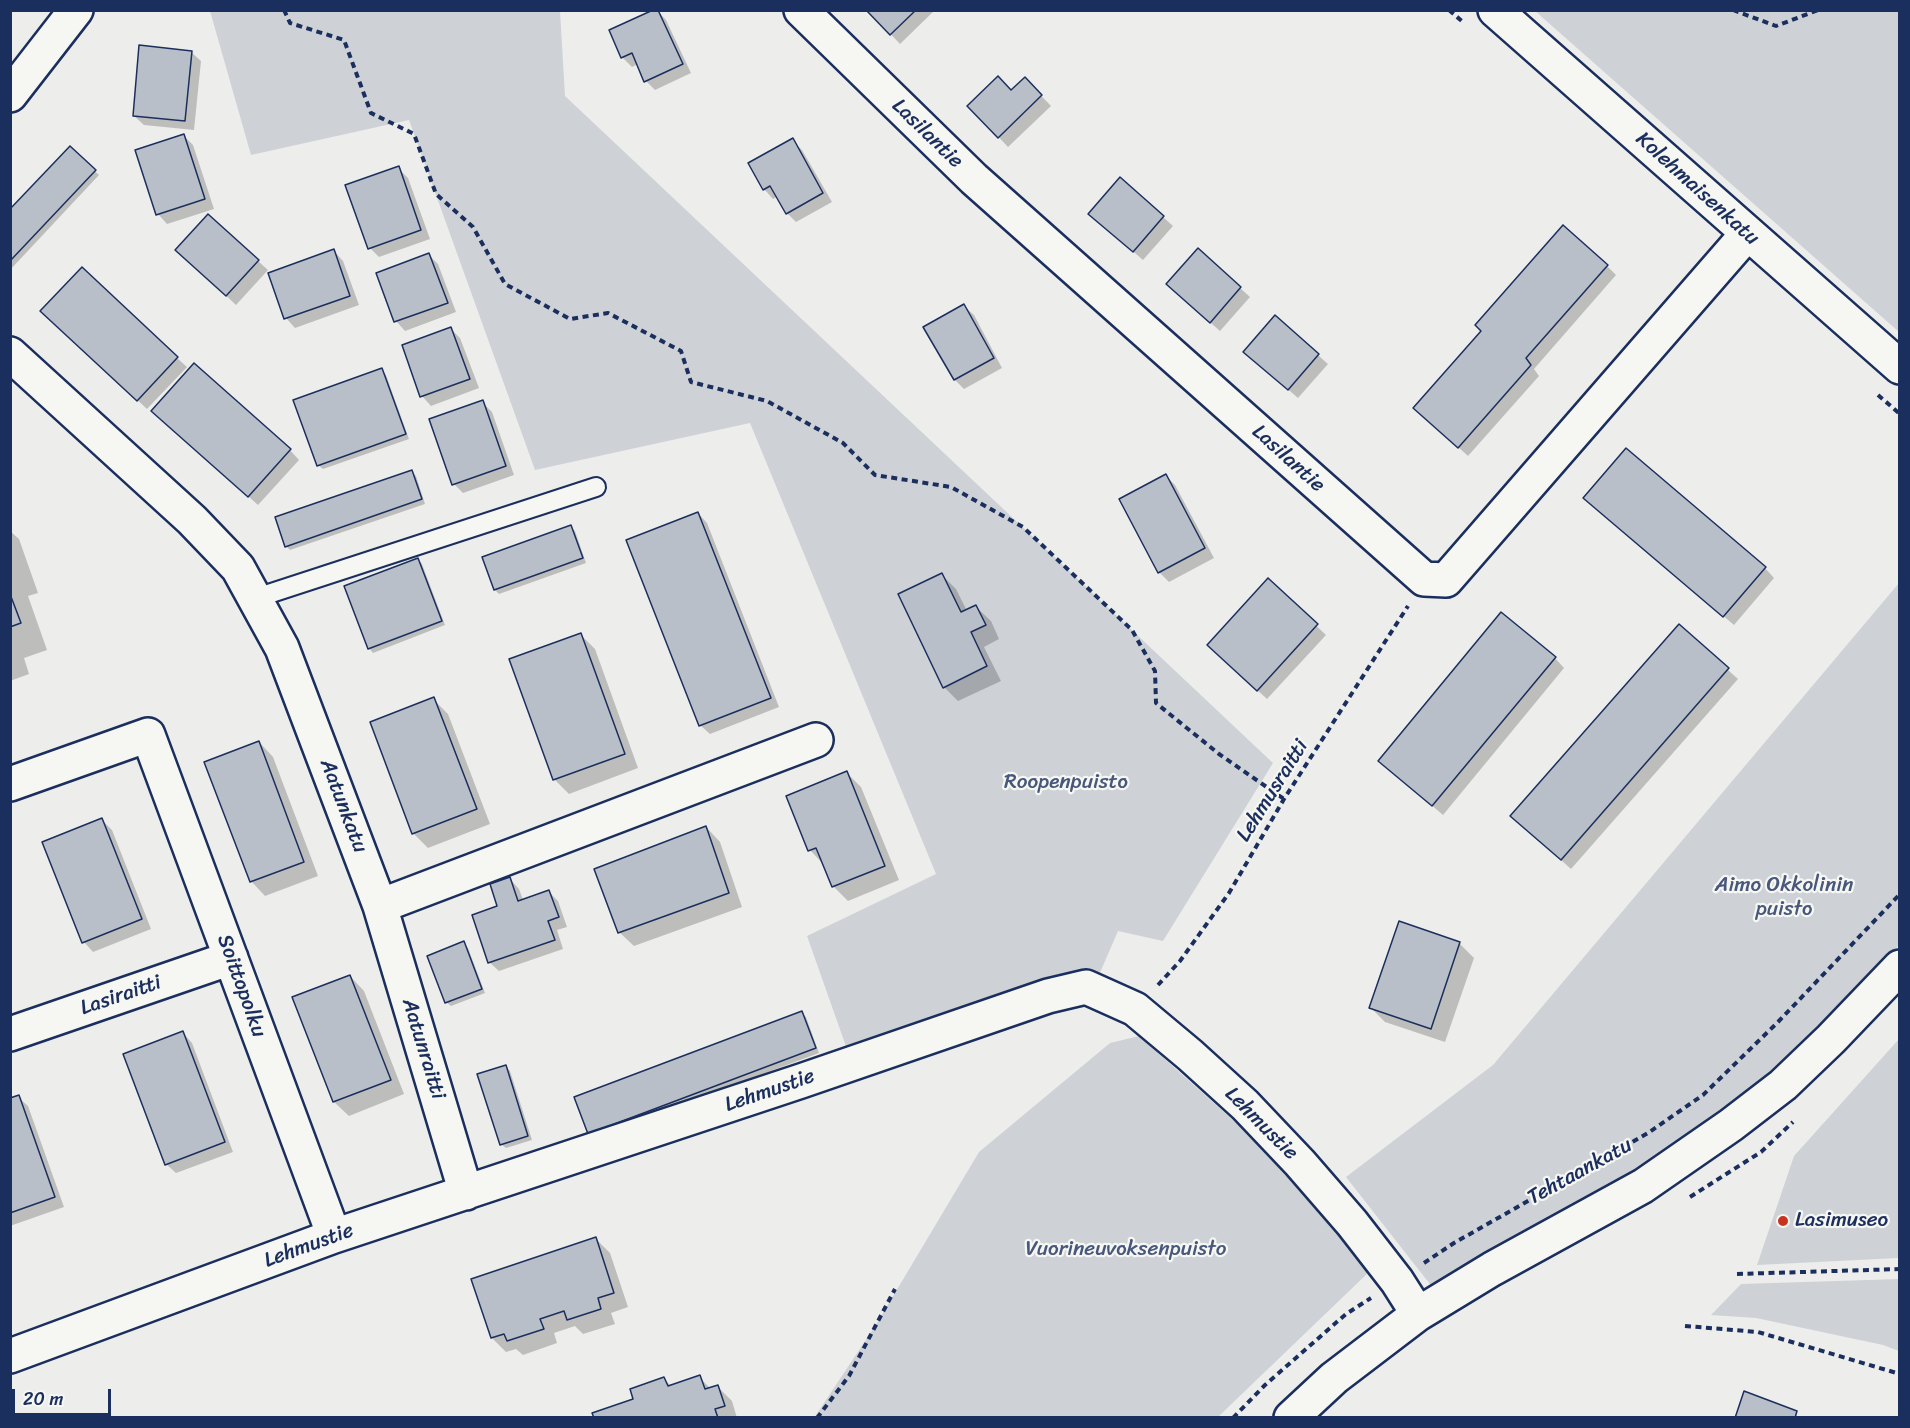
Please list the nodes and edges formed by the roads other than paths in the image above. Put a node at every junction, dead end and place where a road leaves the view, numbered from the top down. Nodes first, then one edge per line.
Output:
1 (76, 10) edge
2 (801, 10) edge
3 (1495, 10) edge
4 (10, 95) edge
5 (1747, 234) junction
6 (10, 354) edge
7 (1899, 367) edge
8 (596, 487) dead end
9 (256, 598) junction
10 (816, 740) dead end
11 (10, 784) edge
12 (380, 906) junction
13 (231, 958) junction
14 (1899, 967) edge
15 (10, 1034) edge
16 (466, 1192) junction
17 (334, 1236) junction
18 (1418, 1314) junction
19 (10, 1356) edge
20 (1291, 1418) edge

1 - 4 street
2 - 5 street, Lasilantie
3 - 5 street, Kolehmaisenkatu
5 - 7 street, Kolehmaisenkatu
6 - 9 street, Aatunkatu
8 - 9 lane
9 - 12 street, Aatunkatu
10 - 12 street
11 - 13 street, Soittopolku
12 - 16 street, Aatunraitti
13 - 15 street, Lasiraitti
13 - 17 street, Soittopolku
14 - 18 street, Tehtaankatu
16 - 17 street, Lehmustie
16 - 18 street, Lehmustie
17 - 19 street, Lehmustie
18 - 20 street, Tehtaankatu

